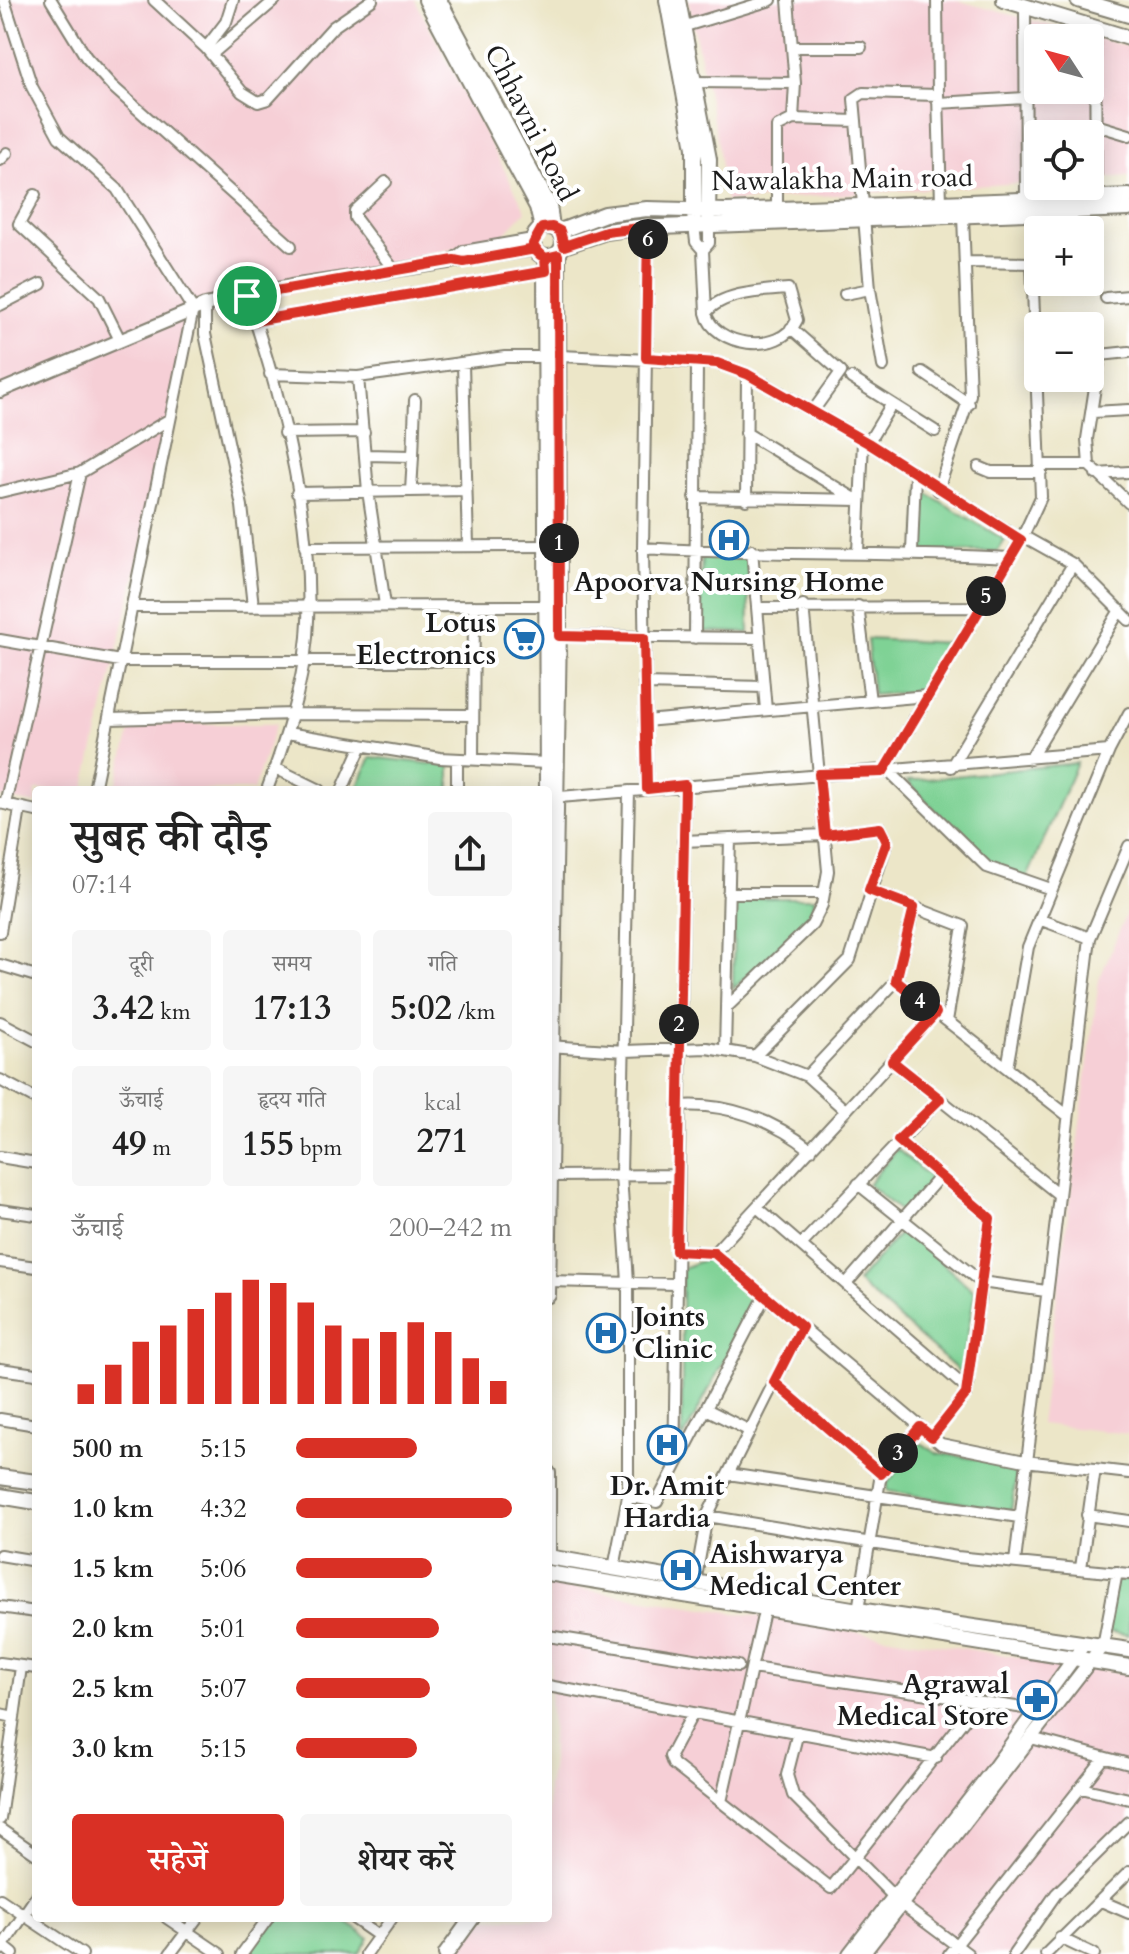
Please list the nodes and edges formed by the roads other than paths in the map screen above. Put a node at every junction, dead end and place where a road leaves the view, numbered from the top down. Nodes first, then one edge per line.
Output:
1 (4, 0) edge
2 (51, 0) edge
3 (154, 0) edge
4 (233, 0) edge
5 (275, 0) edge
6 (426, 0) edge
7 (667, 0) edge
8 (678, 0) edge
9 (771, 0) edge
10 (788, 0) edge
11 (937, 0) edge
12 (1004, 0) edge
13 (1078, 0) edge
14 (366, 1) edge
15 (444, 3) edge
16 (1025, 7) junction
17 (1129, 15) edge
18 (1025, 24) edge
19 (1077, 24) edge
20 (11, 26) junction
21 (682, 27) junction
22 (0, 32) edge
23 (1104, 32) edge
24 (1129, 38) edge
25 (792, 47) junction
26 (861, 47) dead end
27 (209, 51) junction
28 (693, 82) junction
29 (795, 83) junction
30 (1024, 98) edge
31 (938, 99) junction
32 (793, 119) junction
33 (856, 121) junction
34 (1104, 127) edge
35 (1129, 135) edge
36 (386, 182) dead end
37 (35, 195) dead end
38 (1129, 196) edge
39 (1026, 200) joint
40 (1096, 200) edge
41 (863, 203) junction
42 (941, 203) junction
43 (1096, 204) junction
44 (700, 208) junction
45 (777, 209) junction
46 (1129, 209) edge
47 (963, 216) junction
48 (864, 221) junction
49 (702, 225) junction
50 (648, 227) junction
51 (548, 245) junction
52 (291, 246) dead end
53 (967, 262) junction
54 (393, 269) junction
55 (41, 284) dead end
56 (870, 289) junction
57 (845, 294) dead end
58 (247, 296) junction
59 (1129, 296) edge
60 (1106, 298) dead end
61 (2, 301) edge
62 (199, 307) junction
63 (706, 313) junction
64 (255, 321) junction
65 (791, 328) junction
66 (119, 338) junction
67 (1129, 352) edge
68 (554, 356) junction
69 (646, 358) junction
70 (697, 362) junction
71 (463, 364) junction
72 (883, 366) dead end
73 (922, 372) dead end
74 (270, 374) junction
75 (747, 374) junction
76 (358, 377) junction
77 (851, 378) dead end
78 (0, 391) edge
79 (415, 400) dead end
80 (969, 404) junction
81 (891, 405) junction
82 (1129, 410) edge
83 (813, 411) junction
84 (1093, 412) junction
85 (170, 419) junction
86 (935, 431) dead end
87 (364, 432) junction
88 (284, 433) junction
89 (746, 433) junction
90 (865, 442) junction
91 (365, 455) junction
92 (413, 456) junction
93 (979, 467) dead end
94 (1040, 469) junction
95 (1092, 470) junction
96 (1129, 472) edge
97 (80, 473) junction
98 (915, 475) junction
99 (466, 490) junction
100 (938, 490) junction
101 (368, 491) junction
102 (411, 491) junction
103 (0, 492) edge
104 (297, 493) junction
105 (695, 497) junction
106 (746, 500) junction
107 (859, 500) junction
108 (1129, 503) edge
109 (1022, 538) junction
110 (468, 546) junction
111 (548, 546) junction
112 (305, 547) junction
113 (643, 548) junction
114 (379, 549) junction
115 (752, 550) junction
116 (697, 552) junction
117 (858, 552) junction
118 (912, 552) junction
119 (1010, 558) junction
120 (1073, 564) junction
121 (308, 605) junction
122 (385, 605) junction
123 (803, 605) junction
124 (253, 606) junction
125 (474, 606) junction
126 (548, 606) junction
127 (858, 606) junction
128 (131, 607) junction
129 (978, 607) junction
130 (758, 608) junction
131 (1125, 614) edge
132 (559, 636) junction
133 (644, 638) junction
134 (695, 638) junction
135 (759, 638) junction
136 (0, 640) edge
137 (41, 647) junction
138 (120, 661) junction
139 (303, 661) junction
140 (473, 661) junction
141 (644, 684) junction
142 (764, 687) junction
143 (927, 696) junction
144 (870, 701) junction
145 (815, 704) junction
146 (766, 710) junction
147 (1129, 713) edge
148 (294, 714) junction
149 (472, 715) junction
150 (109, 719) junction
151 (645, 721) junction
152 (287, 733) junction
153 (362, 745) junction
154 (1109, 751) junction
155 (457, 759) junction
156 (473, 759) junction
157 (1030, 759) junction
158 (547, 763) junction
159 (951, 767) junction
160 (275, 768) junction
161 (887, 772) junction
162 (819, 774) junction
163 (685, 785) junction
164 (95, 786) edge
165 (268, 786) edge
166 (312, 786) edge
167 (344, 786) edge
168 (457, 786) edge
169 (549, 786) edge
170 (551, 786) edge
171 (647, 789) junction
172 (629, 791) junction
173 (552, 795) edge
174 (2, 803) edge
175 (20, 809) junction
176 (32, 810) edge
177 (825, 835) junction
178 (730, 839) junction
179 (683, 841) junction
180 (1129, 846) edge
181 (1051, 889) junction
182 (869, 890) junction
183 (728, 893) junction
184 (824, 893) junction
185 (914, 907) junction
186 (1039, 919) junction
187 (0, 932) edge
188 (1090, 938) junction
189 (0, 965) edge
190 (32, 975) edge
191 (896, 981) junction
192 (728, 1006) junction
193 (936, 1013) junction
194 (947, 1021) junction
195 (0, 1022) edge
196 (32, 1039) edge
197 (552, 1046) edge
198 (678, 1048) junction
199 (625, 1051) junction
200 (725, 1051) junction
201 (755, 1056) junction
202 (892, 1061) junction
203 (1007, 1068) junction
204 (807, 1076) junction
205 (0, 1080) edge
206 (32, 1097) edge
207 (940, 1099) junction
208 (678, 1106) junction
209 (846, 1111) junction
210 (1067, 1115) junction
211 (898, 1140) junction
212 (811, 1150) junction
213 (0, 1157) edge
214 (32, 1162) edge
215 (621, 1175) junction
216 (677, 1175) junction
217 (552, 1176) edge
218 (940, 1176) junction
219 (858, 1184) junction
220 (1057, 1193) junction
221 (757, 1207) junction
222 (0, 1210) edge
223 (32, 1214) edge
224 (902, 1219) junction
225 (801, 1245) junction
226 (676, 1251) junction
227 (714, 1253) junction
228 (0, 1262) edge
229 (32, 1266) edge
230 (552, 1281) edge
231 (628, 1282) junction
232 (981, 1282) junction
233 (676, 1284) junction
234 (846, 1284) junction
235 (1046, 1291) junction
236 (765, 1296) junction
237 (802, 1327) junction
238 (0, 1369) edge
239 (32, 1373) edge
240 (774, 1382) junction
241 (967, 1389) junction
242 (706, 1409) junction
243 (0, 1419) edge
244 (32, 1424) edge
245 (920, 1427) junction
246 (750, 1431) junction
247 (932, 1437) junction
248 (1025, 1461) junction
249 (674, 1469) junction
250 (1095, 1469) junction
251 (1129, 1473) edge
252 (728, 1474) junction
253 (881, 1474) junction
254 (0, 1477) edge
255 (32, 1481) edge
256 (0, 1496) edge
257 (628, 1496) junction
258 (878, 1496) junction
259 (32, 1501) edge
260 (1087, 1515) junction
261 (707, 1516) junction
262 (1019, 1517) junction
263 (1129, 1521) edge
264 (869, 1544) junction
265 (0, 1555) edge
266 (552, 1559) edge
267 (32, 1560) edge
268 (1015, 1562) junction
269 (614, 1568) junction
270 (1081, 1568) junction
271 (1123, 1573) edge
272 (552, 1574) edge
273 (695, 1583) junction
274 (0, 1607) edge
275 (765, 1607) junction
276 (858, 1610) junction
277 (32, 1611) edge
278 (552, 1637) edge
279 (1085, 1643) junction
280 (1102, 1646) junction
281 (1129, 1650) edge
282 (1075, 1657) junction
283 (1091, 1661) junction
284 (0, 1663) edge
285 (738, 1666) dead end
286 (21, 1667) junction
287 (1129, 1667) edge
288 (32, 1668) edge
289 (752, 1668) junction
290 (552, 1687) edge
291 (978, 1702) junction
292 (1037, 1710) junction
293 (693, 1713) junction
294 (0, 1714) edge
295 (14, 1717) junction
296 (741, 1722) junction
297 (798, 1732) junction
298 (1031, 1738) junction
299 (936, 1758) junction
300 (1104, 1758) junction
301 (1129, 1764) edge
302 (1081, 1788) junction
303 (1129, 1799) edge
304 (721, 1802) junction
305 (0, 1819) edge
306 (1129, 1822) edge
307 (0, 1829) edge
308 (32, 1851) edge
309 (857, 1856) junction
310 (1129, 1872) edge
311 (0, 1899) edge
312 (898, 1900) junction
313 (1101, 1901) junction
314 (32, 1904) edge
315 (1129, 1913) edge
316 (26, 1915) junction
317 (32, 1919) edge
318 (36, 1922) edge
319 (173, 1922) edge
320 (194, 1922) edge
321 (265, 1922) edge
322 (359, 1922) edge
323 (389, 1922) edge
324 (466, 1922) edge
325 (187, 1931) junction
326 (379, 1936) junction
327 (1060, 1938) junction
328 (1, 1948) edge
329 (953, 1950) edge
330 (13, 1954) edge
331 (82, 1954) edge
332 (170, 1954) edge
333 (220, 1954) edge
334 (242, 1954) edge
335 (366, 1954) edge
336 (446, 1954) edge
337 (849, 1954) edge
338 (863, 1954) edge
339 (968, 1954) edge
340 (1014, 1954) edge
341 (1046, 1954) edge
342 (1094, 1954) edge

1 - 20 street
2 - 52 street
3 - 27 street
4 - 27 street
5 - 27 street
6 - 51 main road, Chhavni Road
7 - 44 main road
8 - 21 main road
9 - 21 street
10 - 25 street
11 - 31 street
12 - 16 main road
13 - 17 main road
14 - 27 street
15 - 51 main road, Chhavni Road
16 - 18 street
16 - 19 main road
20 - 22 street
20 - 62 street
21 - 28 main road
23 - 24 main road
25 - 26 street
25 - 29 street
28 - 29 street
28 - 44 main road
29 - 32 street
30 - 31 street
31 - 33 street
31 - 42 street
32 - 33 street
32 - 45 street
33 - 41 street
34 - 35 street
36 - 54 street
37 - 66 street
38 - 43 main road, Nawalakha Main road
39 - 42 main road, Nawalakha Main road
39 - 43 main road, Nawalakha Main road
40 - 43 street
41 - 42 main road, Nawalakha Main road
41 - 45 main road, Nawalakha Main road
41 - 48 street
43 - 46 main road, Nawalakha Main road
43 - 47 main road, Nawalakha Main road
44 - 45 main road, Nawalakha Main road
44 - 49 main road
44 - 51 main road, Nawalakha Main road
47 - 48 main road, Nawalakha Main road
47 - 53 street
48 - 49 main road, Nawalakha Main road
48 - 56 street
49 - 50 main road, Nawalakha Main road
49 - 63 street
50 - 51 main road, Nawalakha Main road
50 - 69 street
51 - 54 street
51 - 64 street
51 - 68 main road
53 - 80 street
53 - 94 street
54 - 58 street
55 - 61 street
56 - 57 street
56 - 72 street
58 - 62 street
58 - 64 street
59 - 60 street
62 - 66 street
62 - 85 street
62 - 124 street
63 - 65 street
63 - 65 street
64 - 74 street
65 - 83 street
66 - 78 street
67 - 84 street
68 - 69 street
68 - 71 street
68 - 111 main road
68 - 132 main road
69 - 70 street
69 - 113 street
70 - 75 street
70 - 105 street
71 - 76 street
71 - 99 street
73 - 80 street
74 - 76 street
74 - 88 street
75 - 83 street
75 - 89 street
76 - 87 street
77 - 81 street
79 - 92 street
80 - 100 street
81 - 86 street
81 - 90 street
82 - 84 street
83 - 90 street
84 - 95 street
85 - 97 street
85 - 128 street
87 - 88 street
87 - 91 street
88 - 104 street
89 - 106 street
89 - 107 street
90 - 98 street
90 - 107 street
91 - 92 street
91 - 101 street
92 - 102 street
93 - 94 street
94 - 95 street
94 - 109 street
95 - 96 street
95 - 108 street
97 - 103 street
97 - 137 street
98 - 100 street
98 - 118 street
99 - 102 street
99 - 110 street
100 - 109 street
101 - 102 street
101 - 104 street
101 - 114 street
104 - 112 street
105 - 106 street
105 - 116 street
106 - 107 street
107 - 117 street
109 - 119 street
109 - 120 street
110 - 111 street
110 - 114 street
111 - 126 main road
112 - 114 street
112 - 121 street
113 - 116 street
113 - 133 street
114 - 122 street
115 - 116 street
115 - 117 street
115 - 130 street
116 - 134 street
117 - 118 street
118 - 119 street
119 - 129 street
120 - 131 street
120 - 159 street
121 - 122 street
121 - 124 street
121 - 139 street
122 - 125 street
123 - 127 street
123 - 130 street
123 - 145 street
124 - 128 street
125 - 126 street
125 - 140 street
126 - 158 main road
127 - 129 street
127 - 144 street
128 - 138 street
129 - 143 street
130 - 135 street
131 - 157 street
132 - 133 street
132 - 170 main road
133 - 134 street
133 - 141 street
134 - 135 street
135 - 142 street
136 - 137 street
137 - 138 street
137 - 174 street
138 - 139 street
138 - 150 street
139 - 140 street
139 - 148 street
140 - 149 street
141 - 142 street
141 - 151 street
142 - 146 street
143 - 144 street
143 - 161 street
144 - 145 street
145 - 146 street
145 - 162 street
146 - 151 street
147 - 154 street
148 - 149 street
148 - 150 street
148 - 152 street
149 - 156 street
150 - 164 street
151 - 171 street
152 - 153 street
152 - 160 street
153 - 155 street
153 - 167 street
154 - 157 street
154 - 181 street
155 - 156 street
155 - 168 street
156 - 158 street
157 - 159 street
158 - 169 main road
159 - 161 street
160 - 165 street
160 - 166 street
161 - 162 street
161 - 181 street
162 - 163 street
162 - 177 street
163 - 171 street
163 - 179 street
171 - 172 street
172 - 173 street
172 - 199 street
174 - 175 street
175 - 176 street
175 - 187 street
177 - 178 street
177 - 182 street
177 - 184 street
178 - 179 street
178 - 183 street
179 - 198 street
180 - 188 street
181 - 186 street
182 - 185 street
182 - 201 street
183 - 184 street
183 - 192 street
184 - 192 street
185 - 191 street
185 - 194 street
186 - 188 street
186 - 203 street
188 - 210 street
189 - 190 street
191 - 193 street
191 - 204 street
192 - 200 street
193 - 194 street
193 - 202 street
194 - 203 street
195 - 196 street
197 - 199 street
198 - 199 street
198 - 200 street
198 - 208 street
199 - 215 street
200 - 201 street
201 - 204 street
202 - 207 street
202 - 209 street
203 - 210 street
204 - 209 street
205 - 206 street
207 - 211 street
207 - 220 street
208 - 212 street
208 - 216 street
209 - 212 street
210 - 220 street
211 - 218 street
211 - 219 street
212 - 221 street
213 - 214 street
215 - 216 street
215 - 217 street
215 - 231 street
216 - 226 street
218 - 224 street
218 - 232 street
219 - 224 street
219 - 225 street
220 - 235 street
221 - 225 street
221 - 227 street
222 - 223 street
224 - 232 street
224 - 234 street
225 - 234 street
226 - 227 street
226 - 233 street
227 - 236 street
228 - 229 street
230 - 231 street
231 - 233 street
231 - 257 street
232 - 235 street
232 - 241 street
233 - 249 street
234 - 241 street
235 - 248 street
236 - 237 street
236 - 242 street
237 - 240 street
237 - 245 street
238 - 239 street
240 - 246 street
240 - 253 street
241 - 247 street
242 - 246 street
242 - 249 street
243 - 244 street
245 - 247 street
245 - 253 street
246 - 252 street
247 - 248 street
248 - 250 street
248 - 262 street
249 - 257 street
250 - 251 street
250 - 260 street
252 - 258 street
252 - 261 street
253 - 258 street
254 - 255 main road
256 - 259 main road
257 - 269 street
258 - 262 street
258 - 264 street
260 - 263 street
260 - 270 street
261 - 264 street
261 - 273 street
262 - 268 street
264 - 268 street
264 - 276 street
265 - 267 street
266 - 269 main road
268 - 270 street
269 - 273 main road
270 - 271 street
271 - 280 street
272 - 275 main road
273 - 276 main road
274 - 277 street
275 - 282 main road
275 - 289 street
276 - 279 main road
278 - 285 street
279 - 280 main road
279 - 282 street
280 - 281 main road
280 - 283 street
282 - 283 main road
282 - 292 street
283 - 287 main road
283 - 298 street
284 - 286 street
286 - 288 street
286 - 295 street
289 - 291 street
289 - 296 street
290 - 293 street
291 - 292 street
291 - 299 street
292 - 312 street
293 - 296 street
293 - 304 street
294 - 295 street
295 - 305 street
296 - 297 street
296 - 304 street
297 - 299 street
297 - 309 street
298 - 300 street
298 - 312 street
299 - 309 street
300 - 301 street
300 - 302 street
302 - 303 street
302 - 329 street
304 - 309 street
306 - 340 street
307 - 308 street
309 - 312 street
310 - 313 street
311 - 316 street
312 - 329 street
312 - 337 street
312 - 338 street
313 - 315 street
313 - 327 street
314 - 316 street
316 - 317 street
316 - 328 street
318 - 331 street
319 - 325 street
320 - 325 street
321 - 334 street
322 - 326 street
323 - 326 street
324 - 336 main road
325 - 332 street
325 - 333 street
326 - 335 street
327 - 341 street
327 - 342 street
328 - 330 street
329 - 339 street

